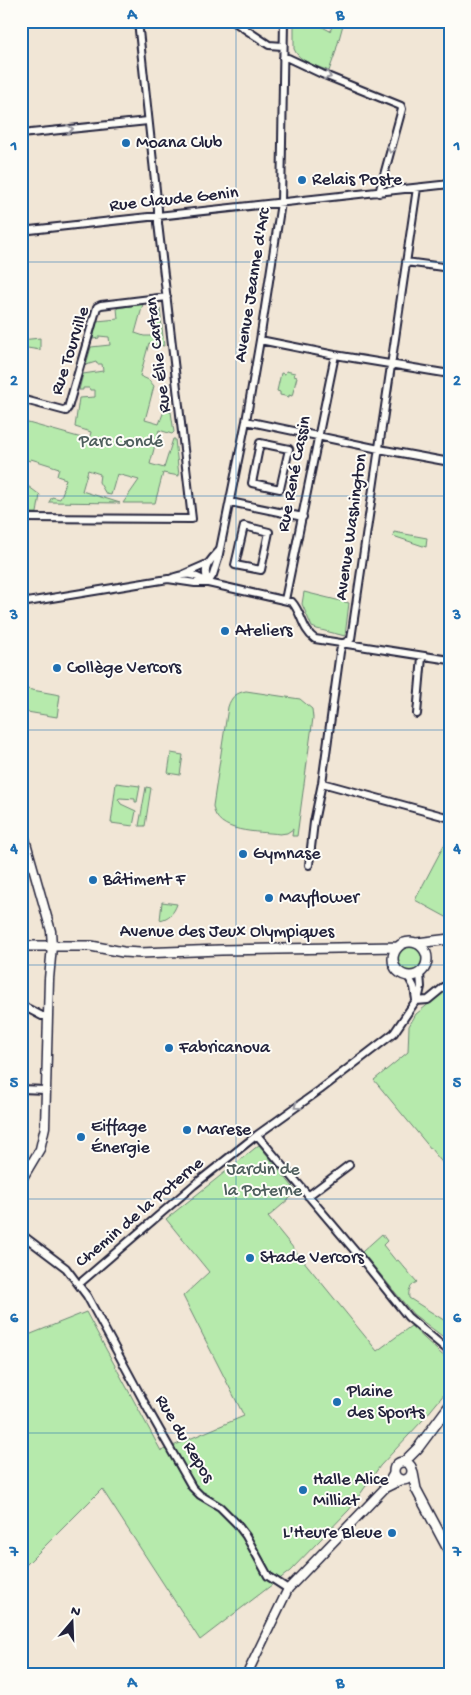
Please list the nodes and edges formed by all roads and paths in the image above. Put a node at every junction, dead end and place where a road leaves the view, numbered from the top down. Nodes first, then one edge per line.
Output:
1 (138, 21) edge
2 (232, 21) edge
3 (284, 21) edge
4 (283, 46) junction
5 (283, 58) junction
6 (148, 121) junction
7 (21, 134) edge
8 (450, 184) edge
9 (417, 188) junction
10 (379, 193) junction
11 (281, 203) junction
12 (158, 217) junction
13 (21, 231) edge
14 (406, 262) junction
15 (450, 268) edge
16 (167, 297) junction
17 (260, 340) junction
18 (335, 355) junction
19 (391, 364) junction
20 (450, 374) edge
21 (21, 398) edge
22 (246, 421) junction
23 (318, 436) junction
24 (260, 443) joint
25 (379, 449) junction
26 (450, 462) edge
27 (230, 502) junction
28 (21, 518) edge
29 (303, 518) junction
30 (239, 546) joint
31 (219, 550) junction
32 (207, 564) junction
33 (184, 574) junction
34 (170, 579) junction
35 (208, 583) junction
36 (285, 600) junction
37 (21, 603) edge
38 (342, 644) junction
39 (422, 657) junction
40 (450, 660) edge
41 (417, 714) dead end
42 (322, 783) junction
43 (450, 818) edge
44 (21, 825) edge
45 (21, 856) edge
46 (30, 856) junction
47 (309, 865) dead end
48 (450, 939) edge
49 (437, 940) junction
50 (417, 943) junction
51 (21, 946) edge
52 (52, 946) junction
53 (374, 947) junction
54 (398, 947) junction
55 (426, 954) junction
56 (393, 962) junction
57 (420, 973) junction
58 (408, 976) junction
59 (450, 982) edge
60 (416, 1002) junction
61 (21, 1005) edge
62 (48, 1016) junction
63 (21, 1090) edge
64 (46, 1090) junction
65 (257, 1135) junction
66 (349, 1164) dead end
67 (21, 1181) edge
68 (308, 1196) junction
69 (21, 1234) edge
70 (79, 1284) junction
71 (450, 1352) edge
72 (450, 1405) edge
73 (418, 1448) junction
74 (404, 1462) junction
75 (413, 1471) junction
76 (399, 1478) junction
77 (416, 1488) junction
78 (450, 1553) edge
79 (288, 1589) junction
80 (247, 1674) edge

1 - 6 street, Rue Élie Cartan
2 - 4 street
3 - 4 street, Avenue Jeanne d'Arc
4 - 5 street, Avenue Jeanne d'Arc
5 -> 10 street
5 - 11 street, Avenue Jeanne d'Arc
7 -> 6 street
6 - 12 street, Rue Élie Cartan
8 - 9 street, Rue Claude Genin
9 - 10 street, Rue Claude Genin
9 - 14 street, Avenue Washington
10 - 11 street, Rue Claude Genin
11 - 12 street, Rue Claude Genin
11 - 17 street, Avenue Jeanne d'Arc
12 - 13 street, Rue Claude Genin
12 - 16 street, Rue Élie Cartan
14 - 15 street
14 - 19 street, Avenue Washington
16 - 21 street, Rue Tourville
16 - 28 street, Rue Élie Cartan
17 - 18 street
17 - 22 street, Avenue Jeanne d'Arc
18 - 19 street
18 - 23 street, Rue René Cassin
19 - 20 street
19 - 25 street, Avenue Washington
22 - 23 street
22 - 27 street, Avenue Jeanne d'Arc
23 - 25 street
23 - 29 street, Rue René Cassin
24 - 24 street
25 - 26 street
25 - 38 street, Avenue Washington
27 - 29 street
27 - 31 street, Avenue Jeanne d'Arc
29 - 36 street, Rue René Cassin
30 - 30 street
31 - 32 street, Avenue Jeanne d'Arc
31 - 35 street, Avenue Jeanne d'Arc
32 - 33 street
32 - 35 street
33 - 34 street
33 - 35 street
34 - 35 street
34 - 37 street
35 - 36 street
36 - 38 street
38 - 39 street
38 - 42 street, Avenue Washington
39 - 40 street
39 - 41 street
42 - 43 street
42 - 47 street, Avenue Washington
44 - 46 street
45 - 46 street
46 - 52 street
48 - 49 main road
49 - 50 main road
49 - 55 main road
50 - 54 main road
50 - 55 main road
51 - 52 main road, Avenue des Jeux Olympiques
52 - 53 main road, Avenue des Jeux Olympiques
52 - 62 street
53 - 54 main road, Avenue des Jeux Olympiques
53 - 56 main road
54 - 56 main road
55 - 57 main road
56 - 58 main road
57 - 58 main road
57 - 60 street, Chemin de la Poterne
58 - 60 street
59 - 60 street, Chemin de la Poterne
60 -> 65 street, Chemin de la Poterne
61 - 62 street
62 - 64 street
63 - 64 street
64 - 67 street
65 - 68 street
65 - 70 street, Chemin de la Poterne
66 - 68 street
68 - 71 street
69 - 70 street, Chemin de la Poterne
70 - 79 street, Rue du Repos
72 - 73 main road
73 - 74 main road
73 - 75 main road
74 - 75 main road
74 - 76 main road
75 - 76 main road
75 - 77 main road
76 - 77 main road
76 - 79 street
77 - 78 main road
79 - 80 street

